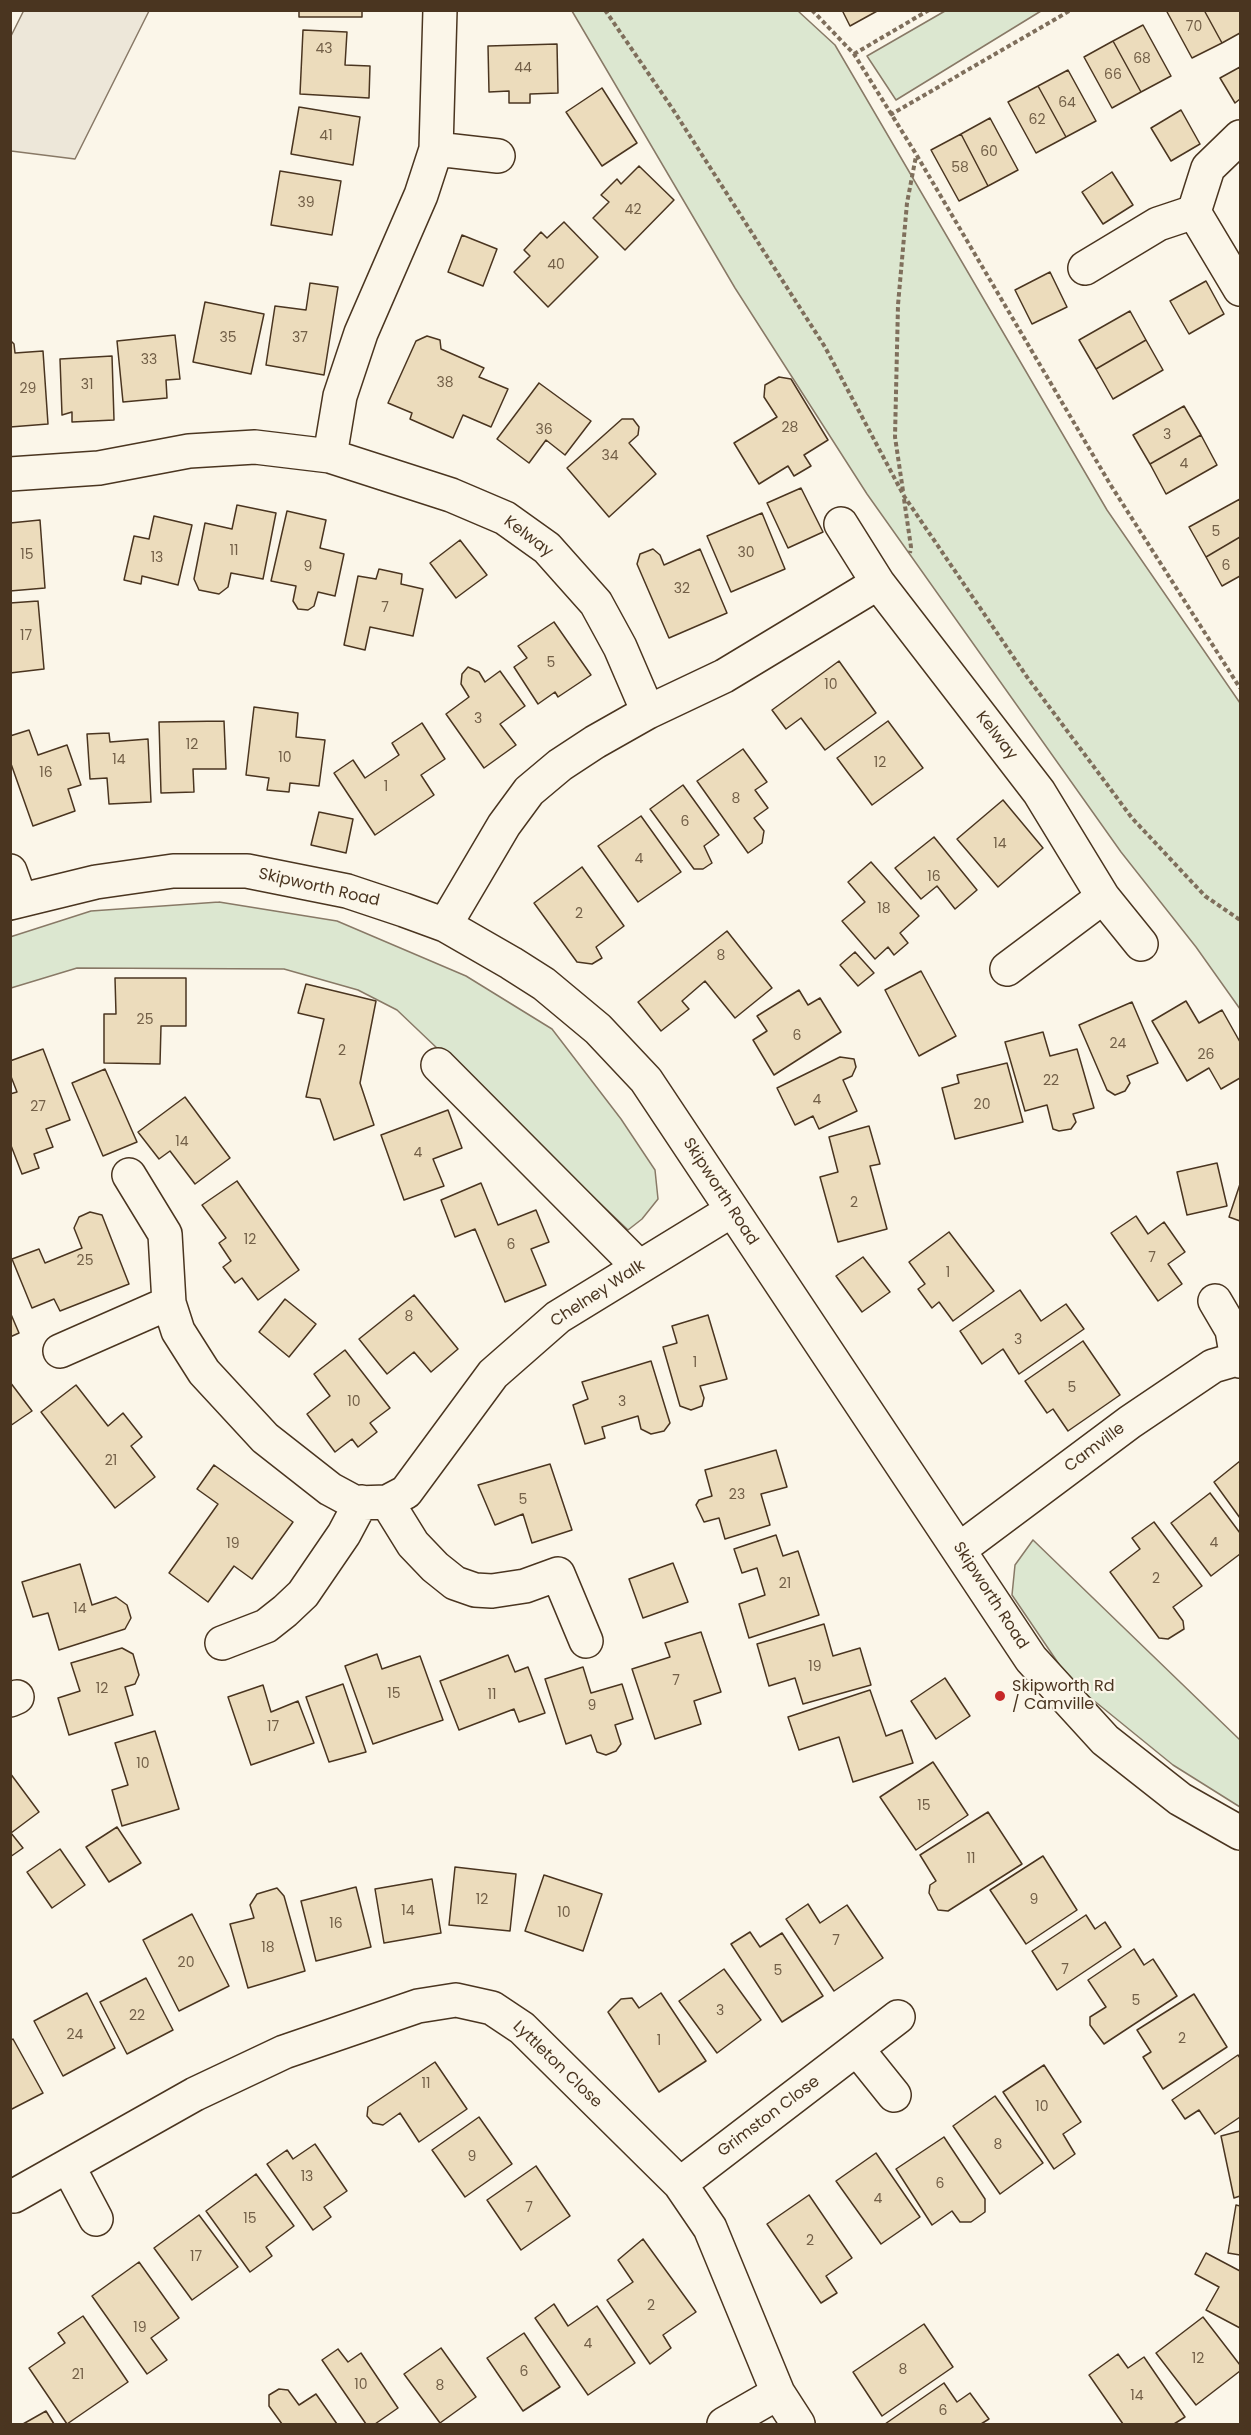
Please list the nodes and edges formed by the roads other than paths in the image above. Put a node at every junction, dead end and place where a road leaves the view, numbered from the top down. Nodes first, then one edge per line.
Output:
1 (440, 21) edge
2 (1240, 137) edge
3 (436, 149) junction
4 (498, 156) dead end
5 (1194, 212) junction
6 (1085, 268) dead end
7 (1240, 289) edge
8 (330, 456) junction
9 (10, 474) edge
10 (841, 524) dead end
11 (878, 583) junction
12 (648, 712) junction
13 (14, 891) edge
14 (1103, 897) junction
15 (445, 926) junction
16 (1141, 944) dead end
17 (1006, 969) dead end
18 (438, 1065) dead end
19 (129, 1175) dead end
20 (731, 1211) junction
21 (639, 1267) junction
22 (1215, 1301) dead end
23 (169, 1303) junction
24 (60, 1351) dead end
25 (1239, 1360) edge
26 (374, 1502) junction
27 (960, 1549) junction
28 (586, 1641) dead end
29 (222, 1643) dead end
30 (1240, 1833) edge
31 (898, 2018) dead end
32 (857, 2049) junction
33 (894, 2095) dead end
34 (68, 2166) junction
35 (680, 2184) junction
36 (14, 2196) dead end
37 (96, 2219) dead end
38 (778, 2393) junction
39 (724, 2424) edge
40 (798, 2424) edge

1 - 3 street
2 - 5 street
3 - 4 street
3 - 8 street
5 - 6 street
5 - 7 street
8 - 9 street, Kelway
8 - 12 street, Kelway
10 - 11 street, Kelway
11 - 12 street
11 - 14 street, Kelway
12 - 15 street
13 - 15 street, Skipworth Road
14 - 16 street, Kelway
14 - 17 street
15 - 20 street, Skipworth Road
18 - 21 street
19 - 23 street
20 - 21 street, Chelney Walk
20 - 27 street, Skipworth Road
21 - 26 street, Chelney Walk
22 - 25 street, Camville
23 - 24 street
23 - 26 street
25 - 27 street, Camville
26 - 28 street
26 - 29 street, Chelney Walk
27 - 30 street, Skipworth Road
31 - 32 street, Grimston Close
32 - 33 street
32 - 35 street, Grimston Close
34 - 35 street, Lyttleton Close
34 - 36 street, Lyttleton Close
34 - 37 street
35 - 38 street, Lyttleton Close
38 - 39 street
38 - 40 street, Lyttleton Close

